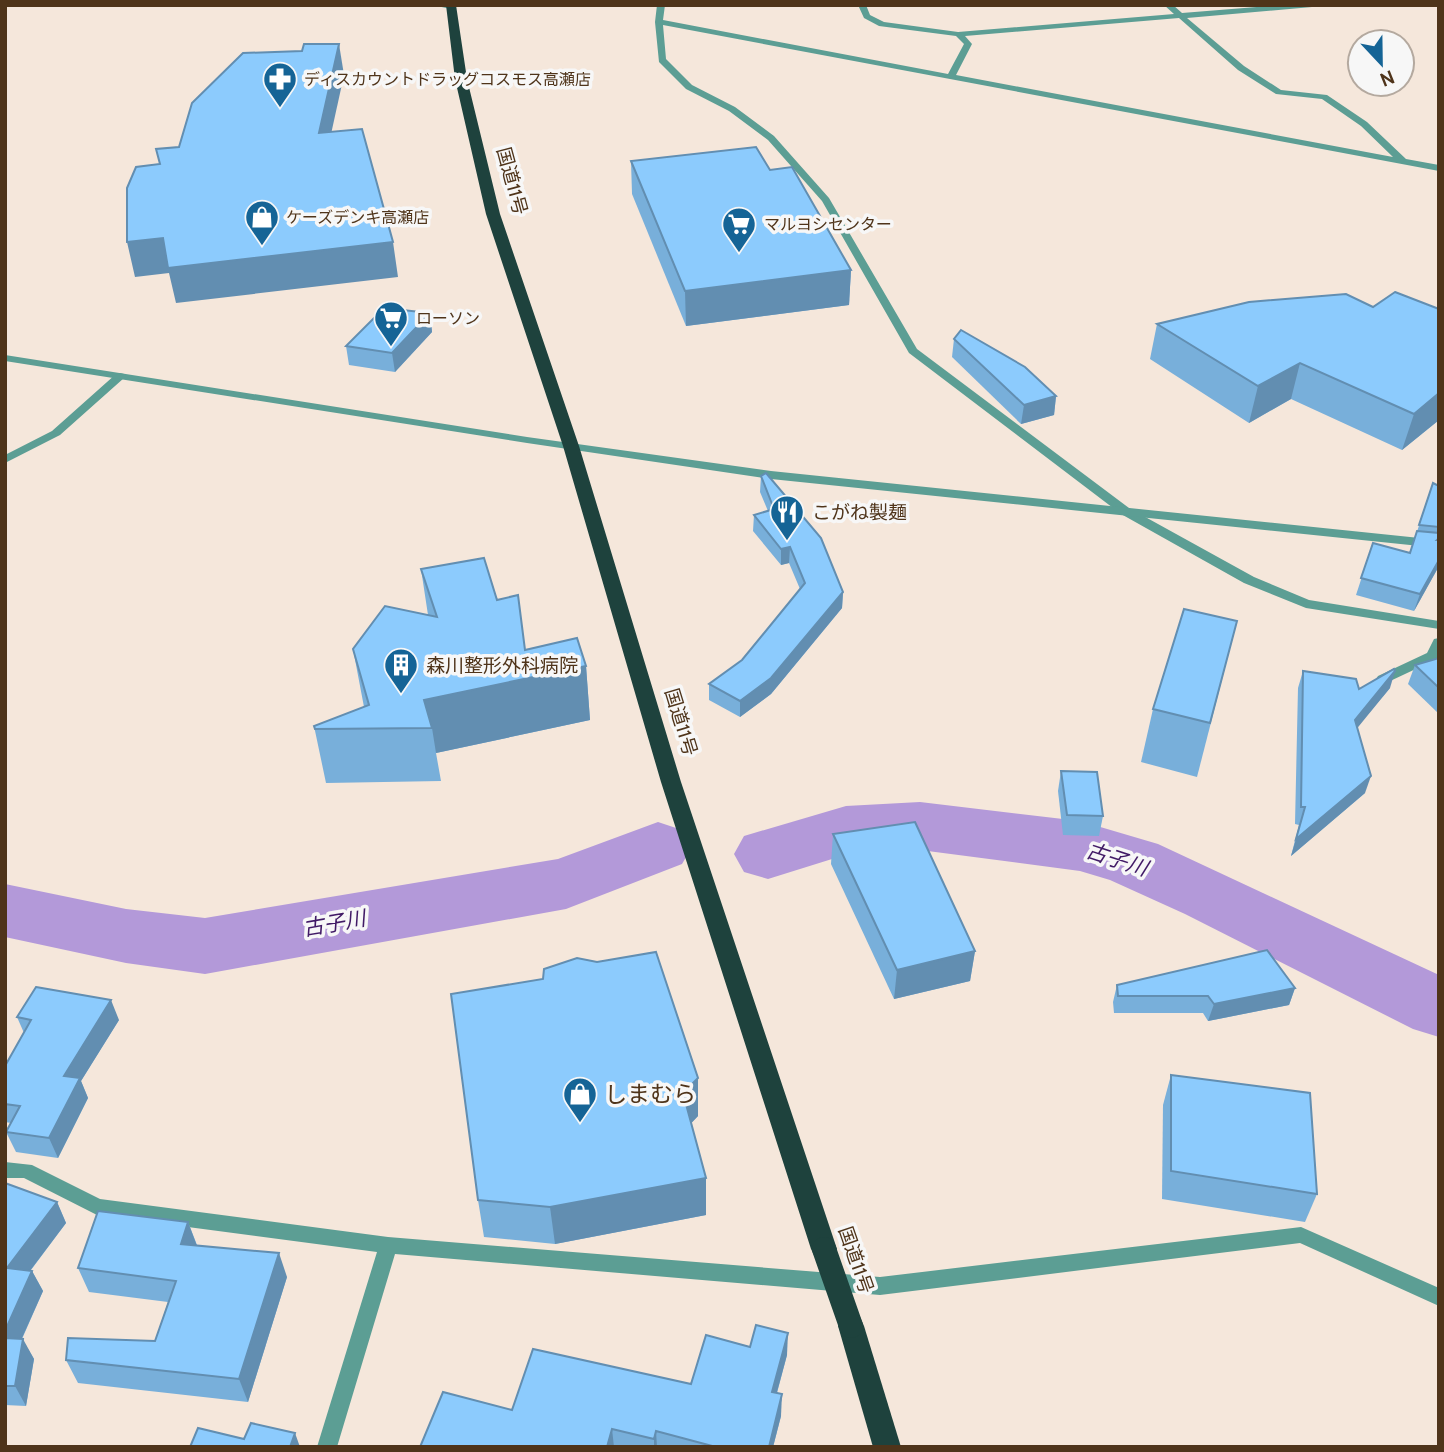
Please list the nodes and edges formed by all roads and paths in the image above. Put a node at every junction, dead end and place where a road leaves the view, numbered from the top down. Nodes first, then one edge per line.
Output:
1 (661, 5) edge
2 (862, 5) edge
3 (1168, 5) edge
4 (1311, 5) edge
5 (446, 6) edge
6 (1179, 17) junction
7 (659, 22) junction
8 (958, 34) junction
9 (951, 76) junction
10 (1403, 162) junction
11 (1439, 168) edge
12 (5, 358) edge
13 (120, 376) junction
14 (571, 446) junction
15 (5, 460) edge
16 (1125, 511) junction
17 (1439, 544) edge
18 (1439, 625) edge
19 (1439, 642) edge
20 (1383, 679) edge
21 (5, 1170) edge
22 (388, 1245) junction
23 (1439, 1297) edge
24 (327, 1447) edge
25 (887, 1447) edge

1 - 7 street
2 - 8 street
3 - 6 street
4 - 6 street
5 - 14 highway, 国道11号
6 - 8 street
6 - 10 street
7 - 9 street
7 - 16 street
8 - 9 street
9 - 10 street
10 - 11 street
12 - 13 street
13 - 14 street
13 - 15 street
14 - 16 street
14 - 25 highway, 国道11号, bridge
16 - 17 street
16 - 18 street
19 - 20 street
21 - 22 street
22 - 23 street
22 - 24 street

